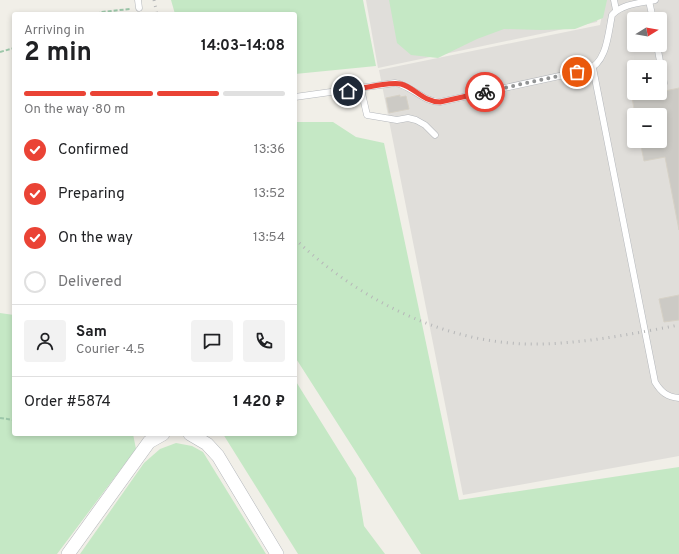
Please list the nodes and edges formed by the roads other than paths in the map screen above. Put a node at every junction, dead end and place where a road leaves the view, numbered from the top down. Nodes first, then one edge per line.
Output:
1 (138, 0) edge
2 (614, 0) edge
3 (652, 1) edge
4 (139, 8) road end
5 (616, 10) junction
6 (653, 12) edge
7 (593, 68) junction
8 (361, 89) junction
9 (297, 97) edge
10 (435, 136) dead end
11 (679, 398) edge
12 (160, 436) edge
13 (193, 436) edge
14 (68, 554) edge
15 (277, 554) edge

1 - 4 lane
2 - 5 lane
3 - 5 lane
3 - 6 lane
5 - 7 lane
7 - 8 lane
7 - 11 lane
8 - 9 lane
8 - 10 lane
12 - 14 street
13 - 15 street

